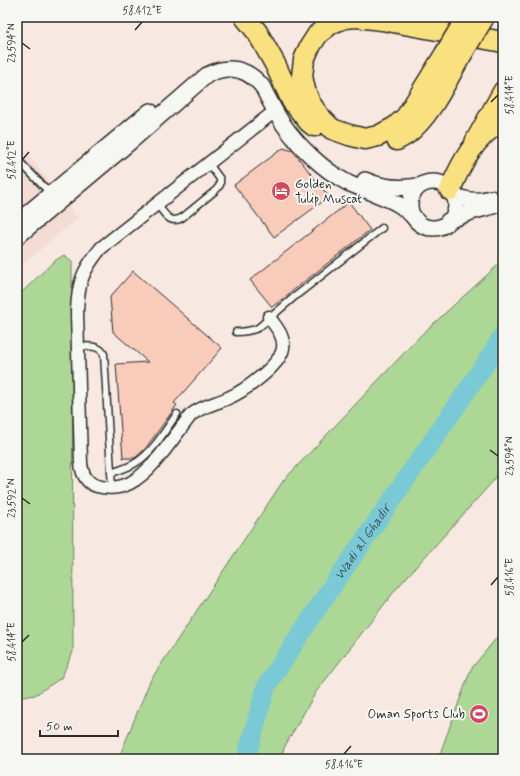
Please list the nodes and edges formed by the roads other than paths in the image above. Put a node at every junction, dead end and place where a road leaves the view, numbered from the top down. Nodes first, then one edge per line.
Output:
1 (245, 17) edge
2 (417, 17) edge
3 (467, 17) edge
4 (484, 17) edge
5 (503, 42) edge
6 (452, 56) junction
7 (503, 91) edge
8 (276, 111) junction
9 (503, 120) edge
10 (471, 149) junction
11 (17, 159) edge
12 (209, 164) junction
13 (419, 186) junction
14 (452, 193) junction
15 (51, 194) junction
16 (503, 194) edge
17 (503, 202) edge
18 (157, 204) junction
19 (414, 217) junction
20 (448, 221) junction
21 (17, 222) edge
22 (382, 228) dead end
23 (17, 237) edge
24 (269, 318) junction
25 (236, 332) dead end
26 (78, 346) junction
27 (177, 414) dead end
28 (111, 473) junction
29 (112, 488) junction

1 - 6 highway
2 - 5 highway
3 - 6 highway, bridge
4 - 6 highway, bridge
5 - 6 highway
7 - 10 main road
8 - 12 street
8 - 19 street
8 - 23 street
9 - 10 highway
10 - 14 highway
11 - 15 lane
12 - 18 street
12 - 18 lane
13 - 14 street
13 - 15 street
13 - 19 street
14 - 16 street
14 - 20 street
15 - 21 street
17 - 20 street
18 - 26 street
19 - 20 street
22 - 24 lane
24 - 25 lane
24 - 29 street
26 - 28 lane
26 - 29 street
27 - 28 lane
28 - 29 lane

